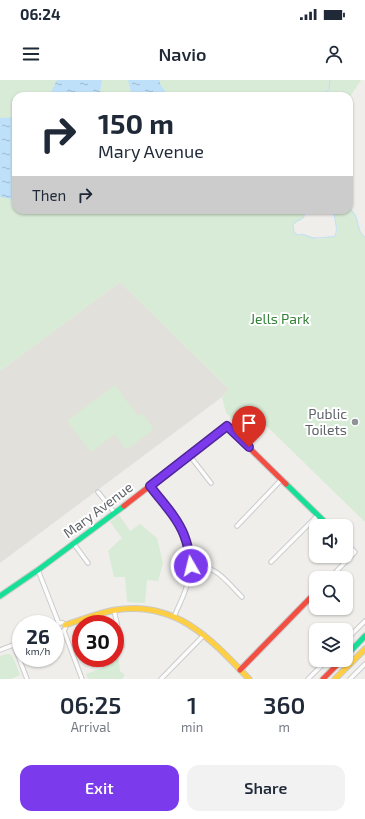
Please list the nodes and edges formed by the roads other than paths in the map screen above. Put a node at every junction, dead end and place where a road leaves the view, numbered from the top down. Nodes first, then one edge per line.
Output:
1 (190, 456) junction
2 (282, 479) junction
3 (211, 483) dead end
4 (150, 486) junction
5 (98, 492) dead end
6 (114, 512) junction
7 (318, 515) junction
8 (322, 519) edge
9 (237, 526) dead end
10 (74, 544) junction
11 (271, 562) dead end
12 (88, 563) dead end
13 (344, 563) edge
14 (191, 566) junction
15 (38, 570) junction
16 (337, 571) edge
17 (0, 596) edge
18 (242, 597) dead end
19 (309, 599) edge
20 (114, 610) junction
21 (53, 615) edge
22 (115, 615) edge
23 (174, 617) junction
24 (365, 621) edge
25 (64, 628) joint
26 (353, 633) edge
27 (204, 635) junction
28 (365, 636) edge
29 (12, 646) edge
30 (365, 648) edge
31 (353, 649) edge
32 (0, 650) edge
33 (353, 650) edge
34 (365, 664) edge
35 (22, 667) edge
36 (320, 667) edge
37 (335, 667) edge
38 (240, 670) junction
39 (165, 675) junction
40 (168, 678) edge
41 (27, 679) edge
42 (82, 679) edge
43 (161, 679) edge
44 (249, 679) edge
45 (308, 679) edge
46 (323, 679) edge
47 (335, 679) edge
48 (350, 679) edge

1 - 2 street, Mary Avenue
1 - 3 street
1 - 4 street, Mary Avenue
2 - 7 street
2 - 9 street
4 - 6 street, Mary Avenue
4 - 14 street
5 - 6 street
6 - 10 street, Mary Avenue
7 - 8 street
7 - 11 street
10 - 12 street
10 - 15 street, Mary Avenue
13 - 16 street
14 - 18 street
14 - 23 street
15 - 17 street, Mary Avenue
15 - 21 street
19 - 38 street
20 - 22 street
20 - 23 street
20 - 25 street
23 - 27 street
24 - 26 street
25 - 42 street
27 - 38 street
27 - 39 street
28 - 31 street
29 - 32 street
30 - 33 street
30 - 47 street
34 - 48 street
35 - 41 street
36 - 45 street
37 - 46 street
38 - 44 street
39 - 40 street
39 - 43 street

